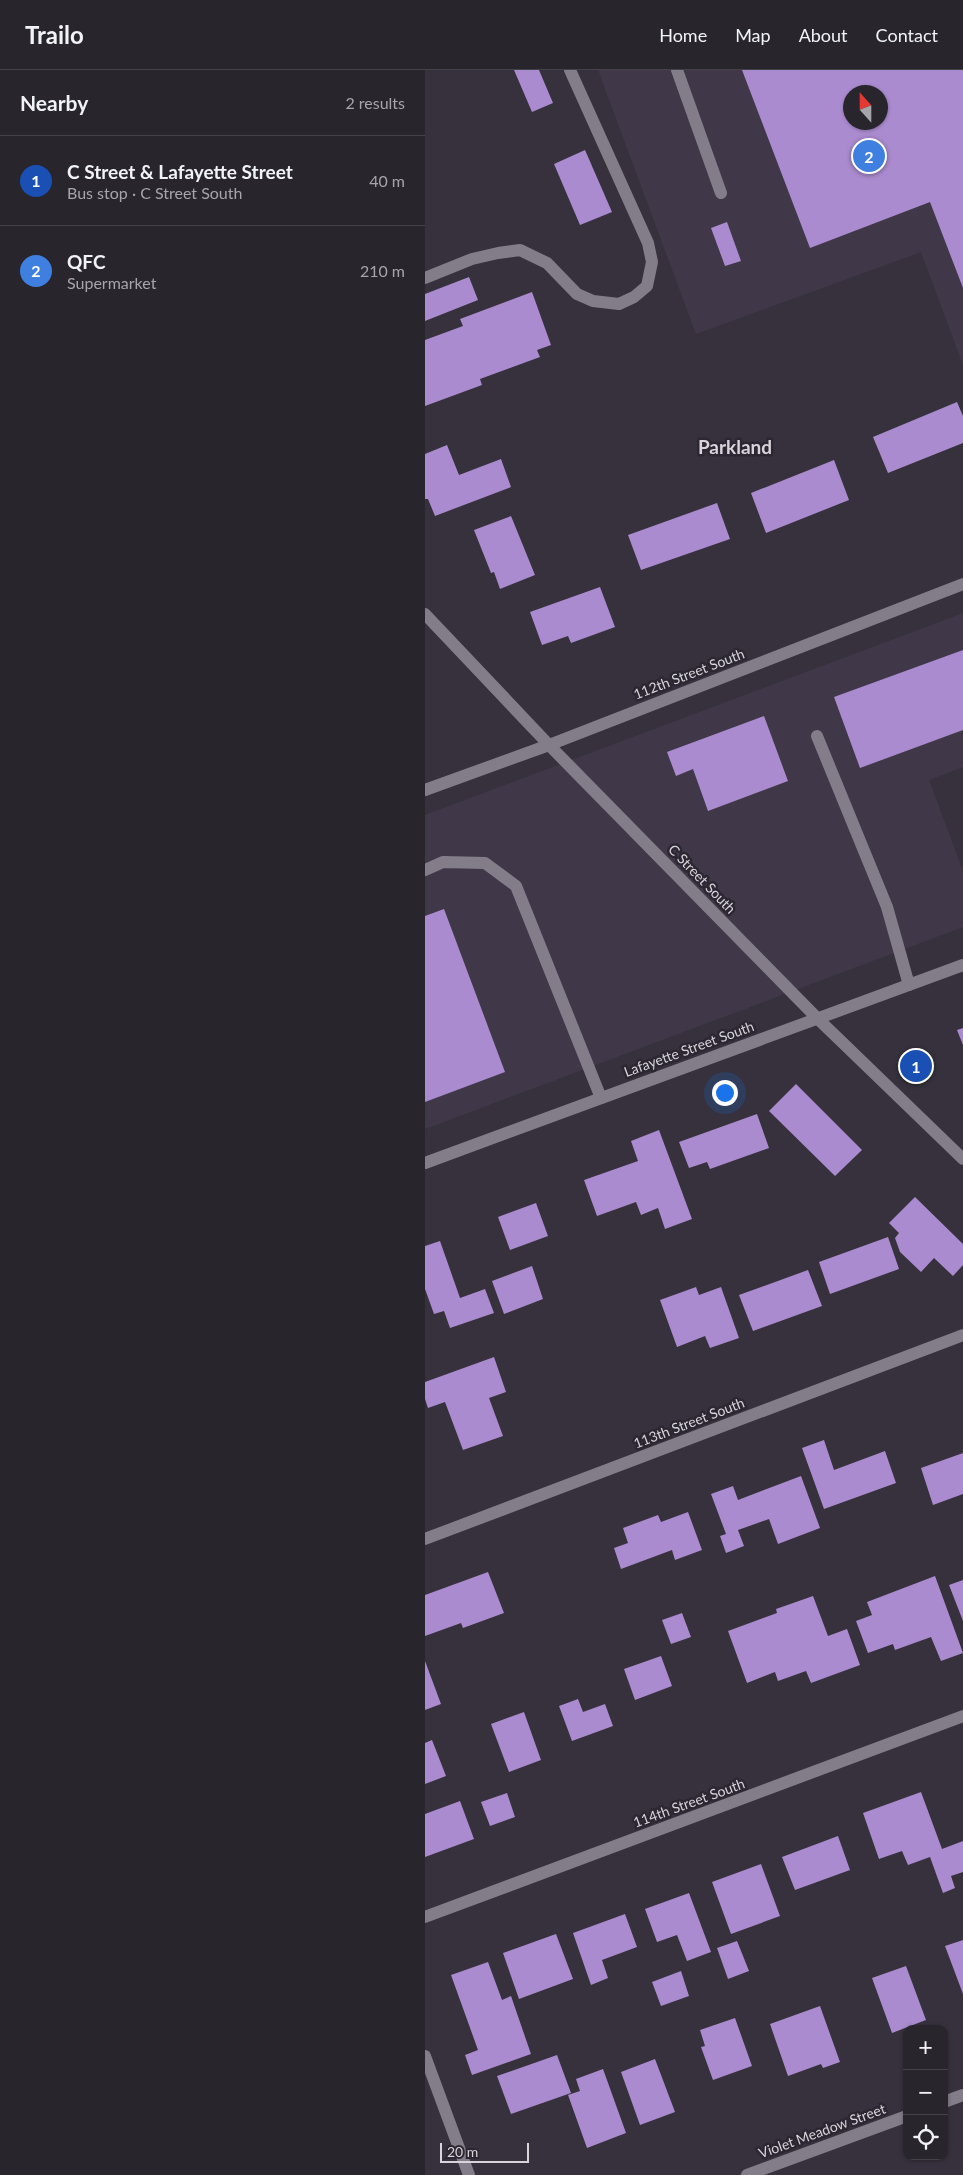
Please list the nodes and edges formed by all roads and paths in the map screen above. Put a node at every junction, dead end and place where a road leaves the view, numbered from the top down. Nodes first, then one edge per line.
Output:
1 (570, 70) edge
2 (677, 70) edge
3 (721, 193) dead end
4 (425, 278) edge
5 (963, 584) edge
6 (425, 614) edge
7 (817, 736) dead end
8 (549, 745) junction
9 (425, 790) edge
10 (425, 870) edge
11 (963, 965) edge
12 (909, 985) junction
13 (817, 1018) junction
14 (601, 1098) junction
15 (963, 1159) edge
16 (425, 1163) edge
17 (963, 1335) edge
18 (425, 1539) edge
19 (963, 1716) edge
20 (425, 1917) edge
21 (425, 2056) edge
22 (963, 2095) edge
23 (948, 2101) edge
24 (903, 2117) edge
25 (469, 2175) edge
26 (747, 2175) edge

1 - 4 street
2 - 3 street
5 - 8 street, 112th Street South
6 - 8 street, C Street South
7 - 12 street
8 - 9 street, 112th Street South
8 - 13 street, C Street South
10 - 14 street
11 - 12 street, Lafayette Street South
12 - 13 street, Lafayette Street South
13 - 14 street, Lafayette Street South
13 - 15 street, C Street South
14 - 16 street, Lafayette Street South
17 - 18 street, 113th Street South
19 - 20 street, 114th Street South
21 - 25 street
22 - 23 street
24 - 26 street, Violet Meadow Street

